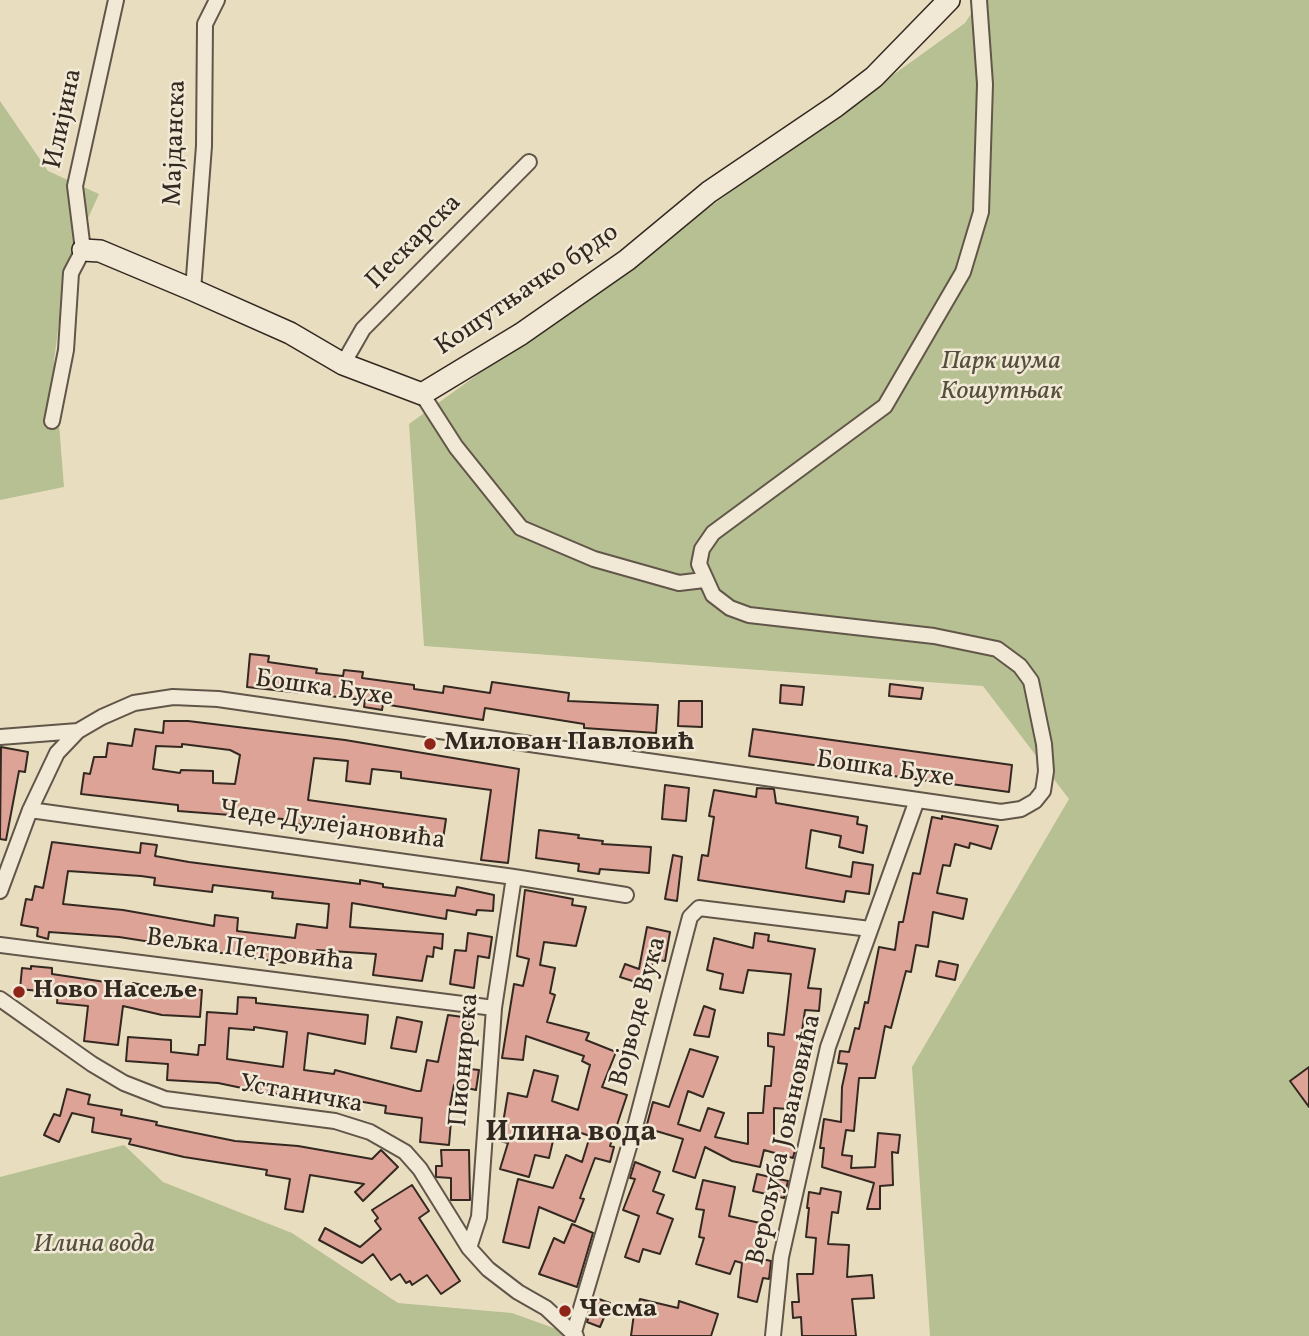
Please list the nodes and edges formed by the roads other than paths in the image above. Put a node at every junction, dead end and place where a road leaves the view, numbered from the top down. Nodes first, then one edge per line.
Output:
1 (116, 0) edge
2 (217, 0) edge
3 (949, 0) edge
4 (979, 0) edge
5 (529, 162) dead end
6 (83, 250) junction
7 (193, 290) junction
8 (343, 364) junction
9 (422, 394) junction
10 (52, 421) dead end
11 (704, 580) junction
12 (78, 731) junction
13 (0, 737) edge
14 (917, 800) junction
15 (30, 810) junction
16 (514, 877) junction
17 (0, 891) edge
18 (626, 895) dead end
19 (870, 929) junction
20 (0, 945) edge
21 (0, 999) edge
22 (494, 1008) junction
23 (469, 1248) junction
24 (575, 1334) edge
25 (773, 1336) edge

1 - 6 street, Илијина
2 - 7 street, Мајданска
3 - 9 street, Кошутњачко брдо
4 - 11 street
5 - 8 street, Пескарска
6 - 7 street
6 - 10 street
7 - 8 street
8 - 9 street
9 - 11 street
11 - 14 street, Бошка Бухе
12 - 13 street
12 - 14 street, Бошка Бухе
12 - 15 street, Бошка Бухе
14 - 19 street, Верољуба Јовановића
15 - 16 street, Чеде Дулејановића
15 - 17 street, Бошка Бухе
16 - 18 street, Чеде Дулејановића
16 - 22 street, Пионирска
19 - 24 street, Војводе Вука
19 - 25 street, Верољуба Јовановића
20 - 22 street, Вељка Петровића
21 - 23 street, Устаничка
22 - 23 street, Пионирска
23 - 24 street, Устаничка

